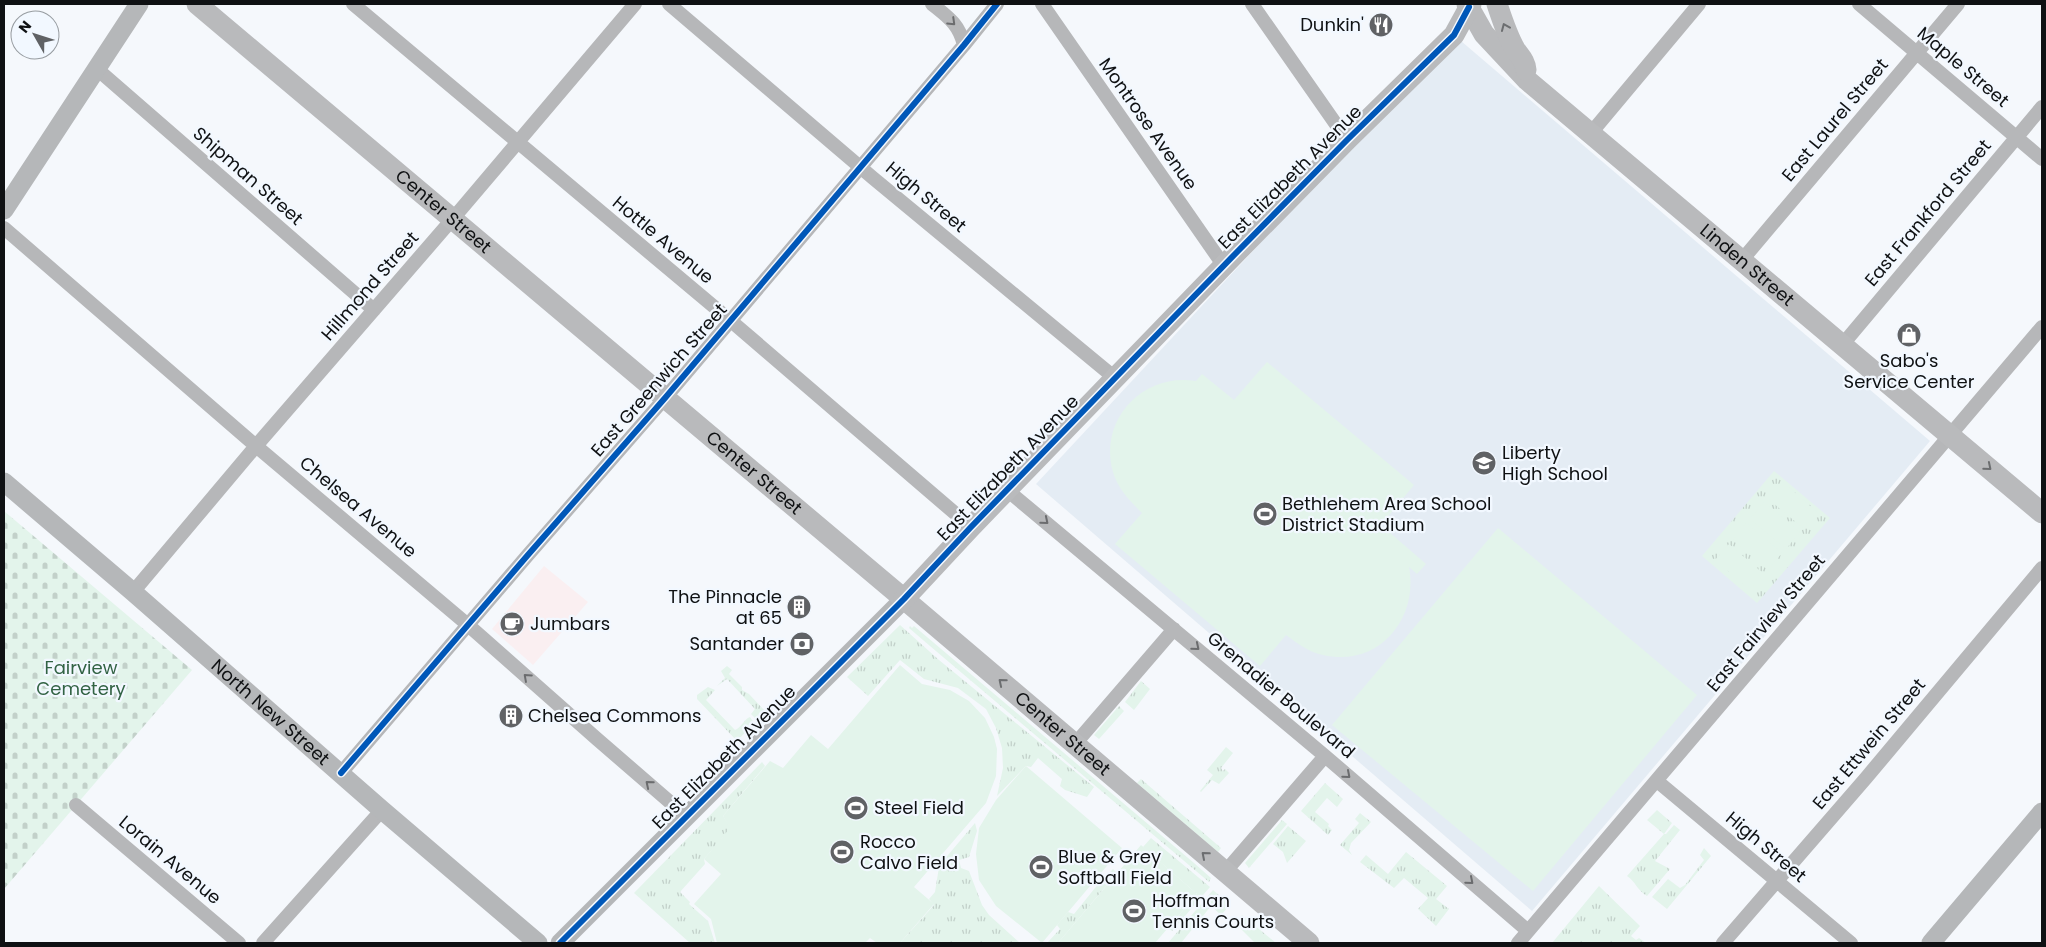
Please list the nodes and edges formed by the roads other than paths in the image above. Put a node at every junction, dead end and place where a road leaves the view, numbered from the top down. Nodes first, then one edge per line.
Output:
1 (140, 4) edge
2 (197, 4) edge
3 (353, 4) edge
4 (635, 4) edge
5 (669, 4) edge
6 (932, 4) edge
7 (996, 4) edge
8 (1042, 4) edge
9 (1252, 4) edge
10 (1498, 4) edge
11 (1699, 4) edge
12 (1859, 4) edge
13 (1958, 4) edge
14 (1469, 5) edge
15 (964, 45) junction
16 (1917, 53) junction
17 (97, 69) junction
18 (1527, 80) junction
19 (2042, 107) edge
20 (1592, 133) junction
21 (2016, 137) junction
22 (1347, 140) junction
23 (519, 142) junction
24 (2042, 159) edge
25 (860, 167) junction
26 (4, 210) edge
27 (452, 220) junction
28 (4, 228) edge
29 (1742, 260) junction
30 (1224, 266) junction
31 (374, 310) junction
32 (730, 321) junction
33 (2042, 327) edge
34 (1843, 344) junction
35 (1115, 378) junction
36 (665, 398) junction
37 (1950, 436) junction
38 (256, 446) junction
39 (4, 482) edge
40 (1007, 490) junction
41 (2042, 513) edge
42 (970, 527) junction
43 (2042, 568) edge
44 (134, 592) junction
45 (904, 599) junction
46 (468, 625) junction
47 (1174, 629) junction
48 (1075, 744) junction
49 (1325, 756) junction
50 (341, 773) junction
51 (1657, 781) junction
52 (76, 805) dead end
53 (382, 810) junction
54 (2042, 812) edge
55 (686, 816) junction
56 (1225, 872) junction
57 (1777, 881) junction
58 (1528, 931) junction
59 (239, 943) edge
60 (263, 943) edge
61 (538, 943) edge
62 (560, 943) edge
63 (1309, 943) edge
64 (1518, 943) edge
65 (1723, 943) edge
66 (1851, 943) edge
67 (1931, 943) edge

1 - 17 street
2 - 27 main road, Center Street
3 - 23 street, Hottle Avenue
4 - 23 street, Hillmond Street
5 - 25 street, High Street
6 -> 15 street
7 - 15 street, East Greenwich Street
8 - 30 street, Montrose Avenue
9 - 22 street
18 -> 10 main road
11 - 20 street
12 - 16 street, Maple Street
13 - 16 street, East Laurel Street
14 - 18 main road, Linden Street
14 - 22 main road, East Elizabeth Avenue
15 - 25 street, East Greenwich Street
16 - 21 street, Maple Street
16 - 29 street, East Laurel Street
17 - 26 street
17 - 31 street, Shipman Street
18 - 20 main road, Linden Street
19 - 21 street, East Frankford Street
20 - 29 main road, Linden Street
21 - 24 street, Maple Street
21 - 34 street, East Frankford Street
22 - 30 main road, East Elizabeth Avenue
23 - 27 street, Hillmond Street
23 - 32 street, Hottle Avenue
25 - 32 street, East Greenwich Street
25 - 35 street, High Street
27 - 31 street, Hillmond Street
27 - 36 main road, Center Street
28 - 38 street, Chelsea Avenue
29 - 34 main road, Linden Street
30 - 35 main road, East Elizabeth Avenue
31 - 38 street, Hillmond Street
32 - 36 street, East Greenwich Street
32 - 42 street, Hottle Avenue
33 - 37 street, East Fairview Street
34 - 37 main road, Linden Street
35 - 40 main road, East Elizabeth Avenue
36 - 45 main road, Center Street
36 - 46 street, East Greenwich Street
37 -> 41 main road, Linden Street
37 - 51 street, East Fairview Street
38 - 44 street, Hillmond Street
38 - 46 street, Chelsea Avenue
39 - 44 street, North New Street
40 - 42 main road, East Elizabeth Avenue
40 -> 47 street, Grenadier Boulevard
42 - 45 main road, East Elizabeth Avenue
43 - 57 street, East Ettwein Street
44 - 50 street, North New Street
48 -> 45 main road, Center Street
45 - 55 street, East Elizabeth Avenue
46 - 50 street, East Greenwich Street
55 -> 46 street, Chelsea Avenue
47 - 48 street
47 -> 49 street, Grenadier Boulevard
56 -> 48 main road, Center Street
49 - 56 street
49 -> 58 street, Grenadier Boulevard
50 - 53 street, North New Street
51 - 57 street, High Street
51 - 58 street, East Fairview Street
52 - 59 street, Lorain Avenue
53 - 60 street
53 - 61 street, North New Street
54 - 67 street
55 - 62 street, East Elizabeth Avenue
56 - 63 main road, Center Street
57 - 65 street, East Ettwein Street
57 - 66 street, High Street
58 - 64 street, East Fairview Street

